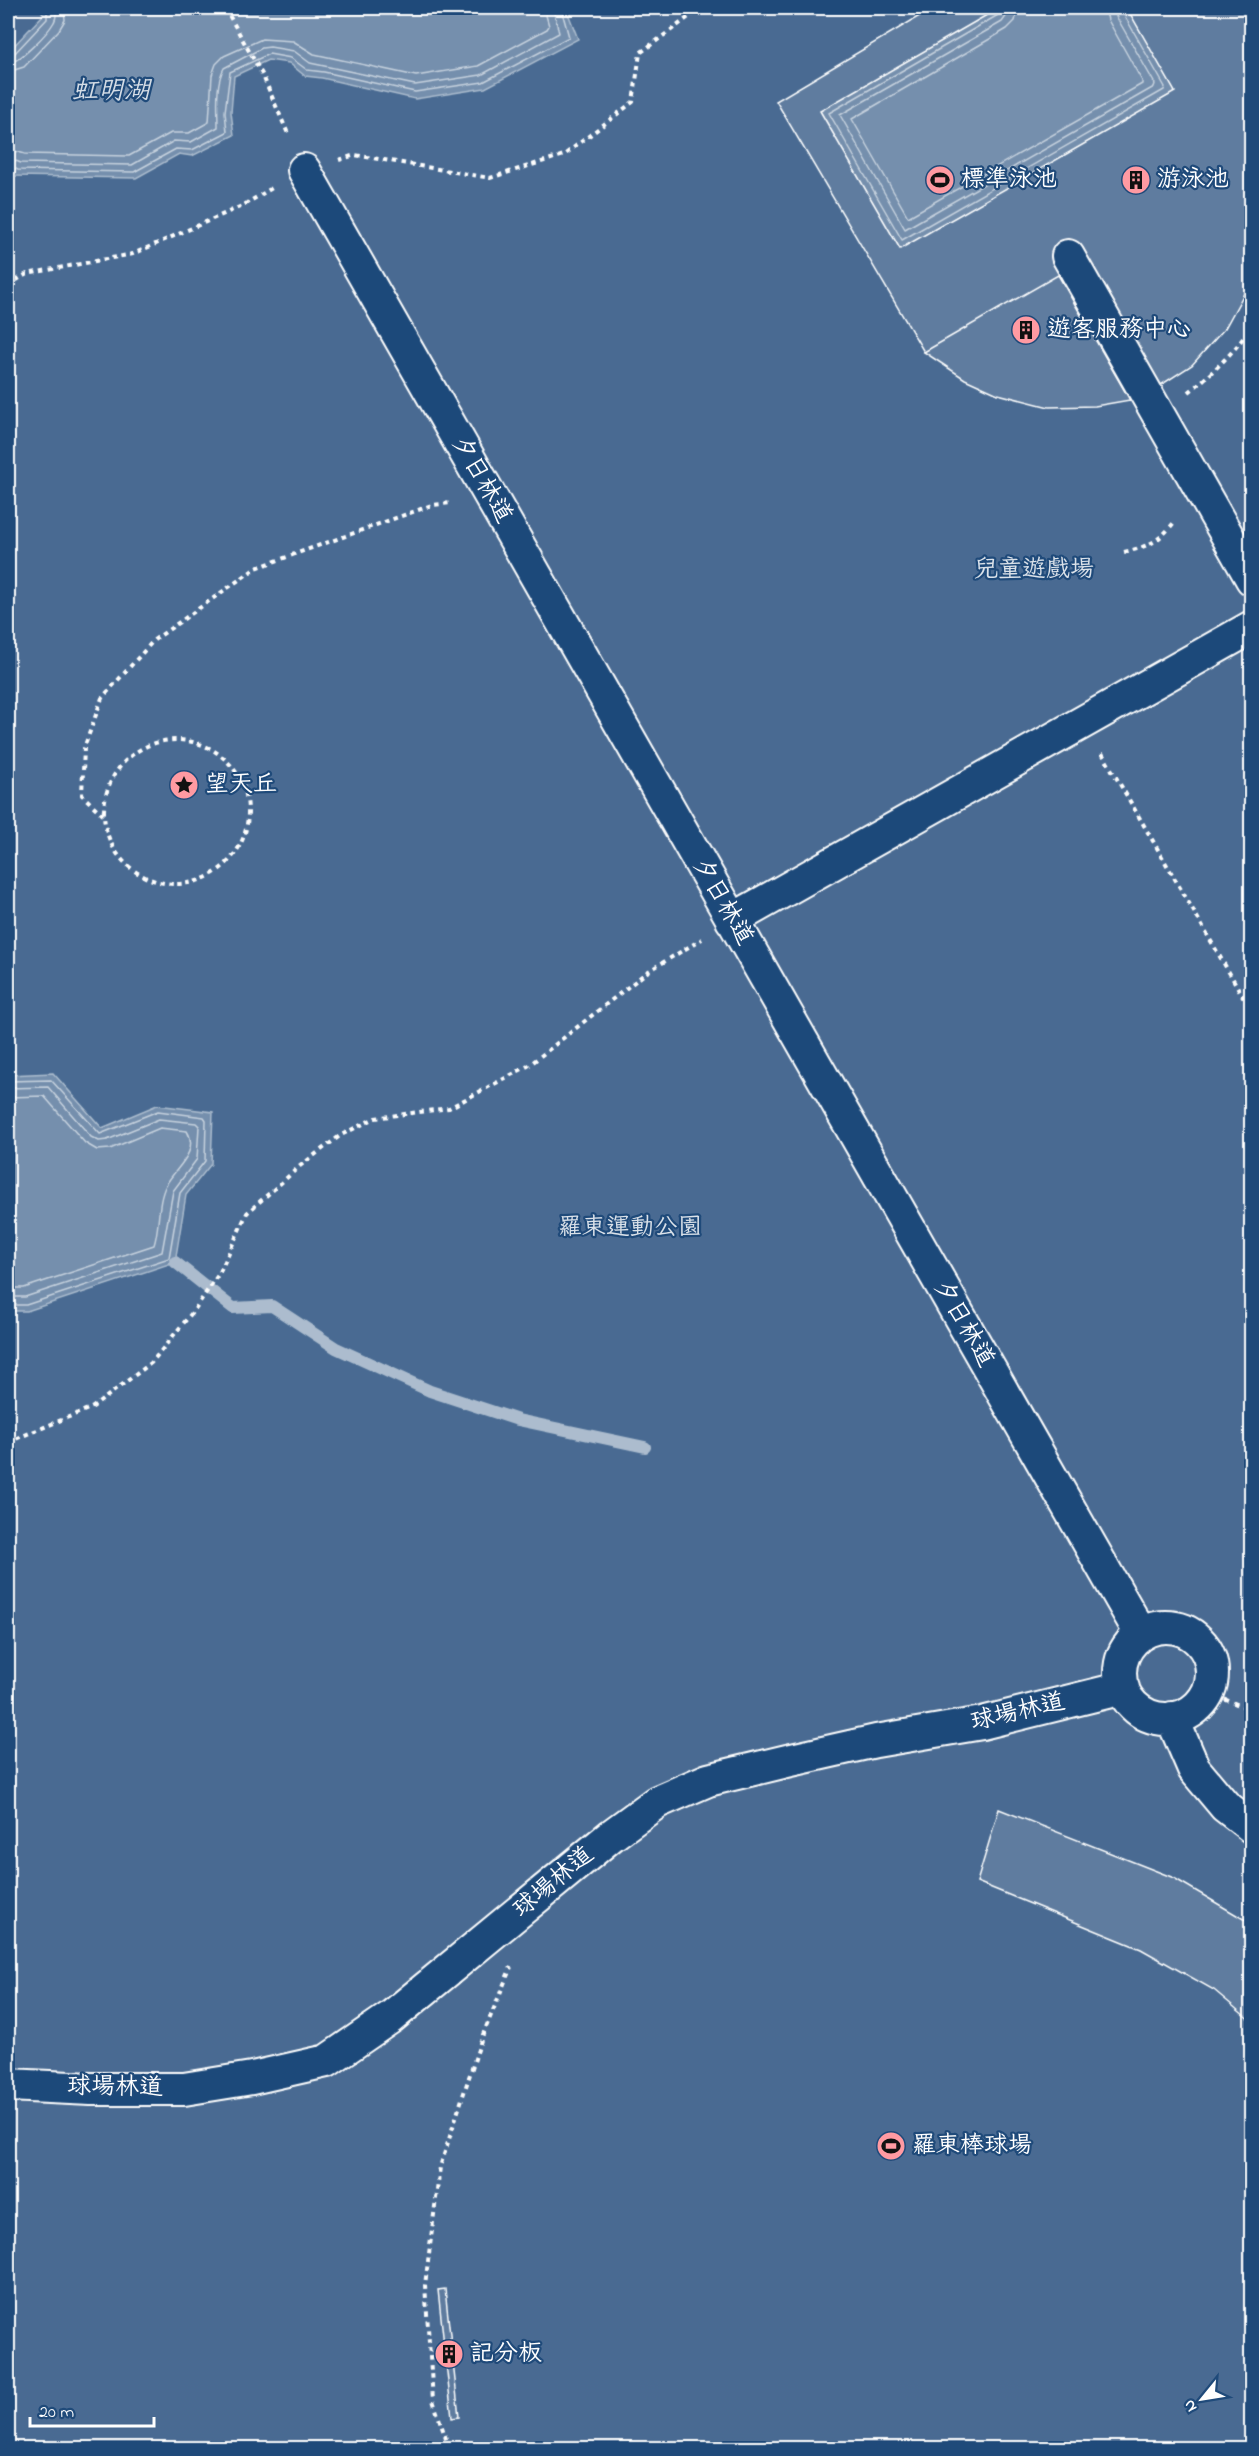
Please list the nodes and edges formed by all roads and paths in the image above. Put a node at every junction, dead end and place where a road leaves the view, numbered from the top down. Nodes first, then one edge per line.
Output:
1 (225, 8) edge
2 (700, 8) edge
3 (304, 170) junction
4 (1068, 256) dead end
5 (8, 285) edge
6 (1251, 325) edge
7 (1158, 417) junction
8 (1199, 489) junction
9 (491, 499) junction
10 (1124, 552) dead end
11 (1251, 579) edge
12 (1251, 627) edge
13 (1084, 722) junction
14 (103, 815) junction
15 (732, 920) junction
16 (1251, 1012) edge
17 (8, 1442) edge
18 (1141, 1634) junction
19 (1123, 1688) junction
20 (1208, 1693) junction
21 (1251, 1710) edge
22 (1172, 1718) junction
23 (1251, 1827) edge
24 (513, 1965) dead end
25 (8, 2085) edge
26 (449, 2448) edge

1 - 3 path
2 - 3 path
3 - 5 path
3 - 9 street, 夕日林道
4 - 7 street
6 - 7 path
7 - 8 street
8 - 10 path
8 - 11 street
9 - 14 path
9 - 15 street, 夕日林道
12 - 13 street
13 - 15 street
13 - 16 path
14 - 14 path
15 - 17 path
15 - 18 street, 夕日林道
18 - 19 street
18 - 20 street
19 - 22 street
19 - 25 street, 球場林道
20 - 21 path
20 - 22 street
22 - 23 street
24 - 26 path

